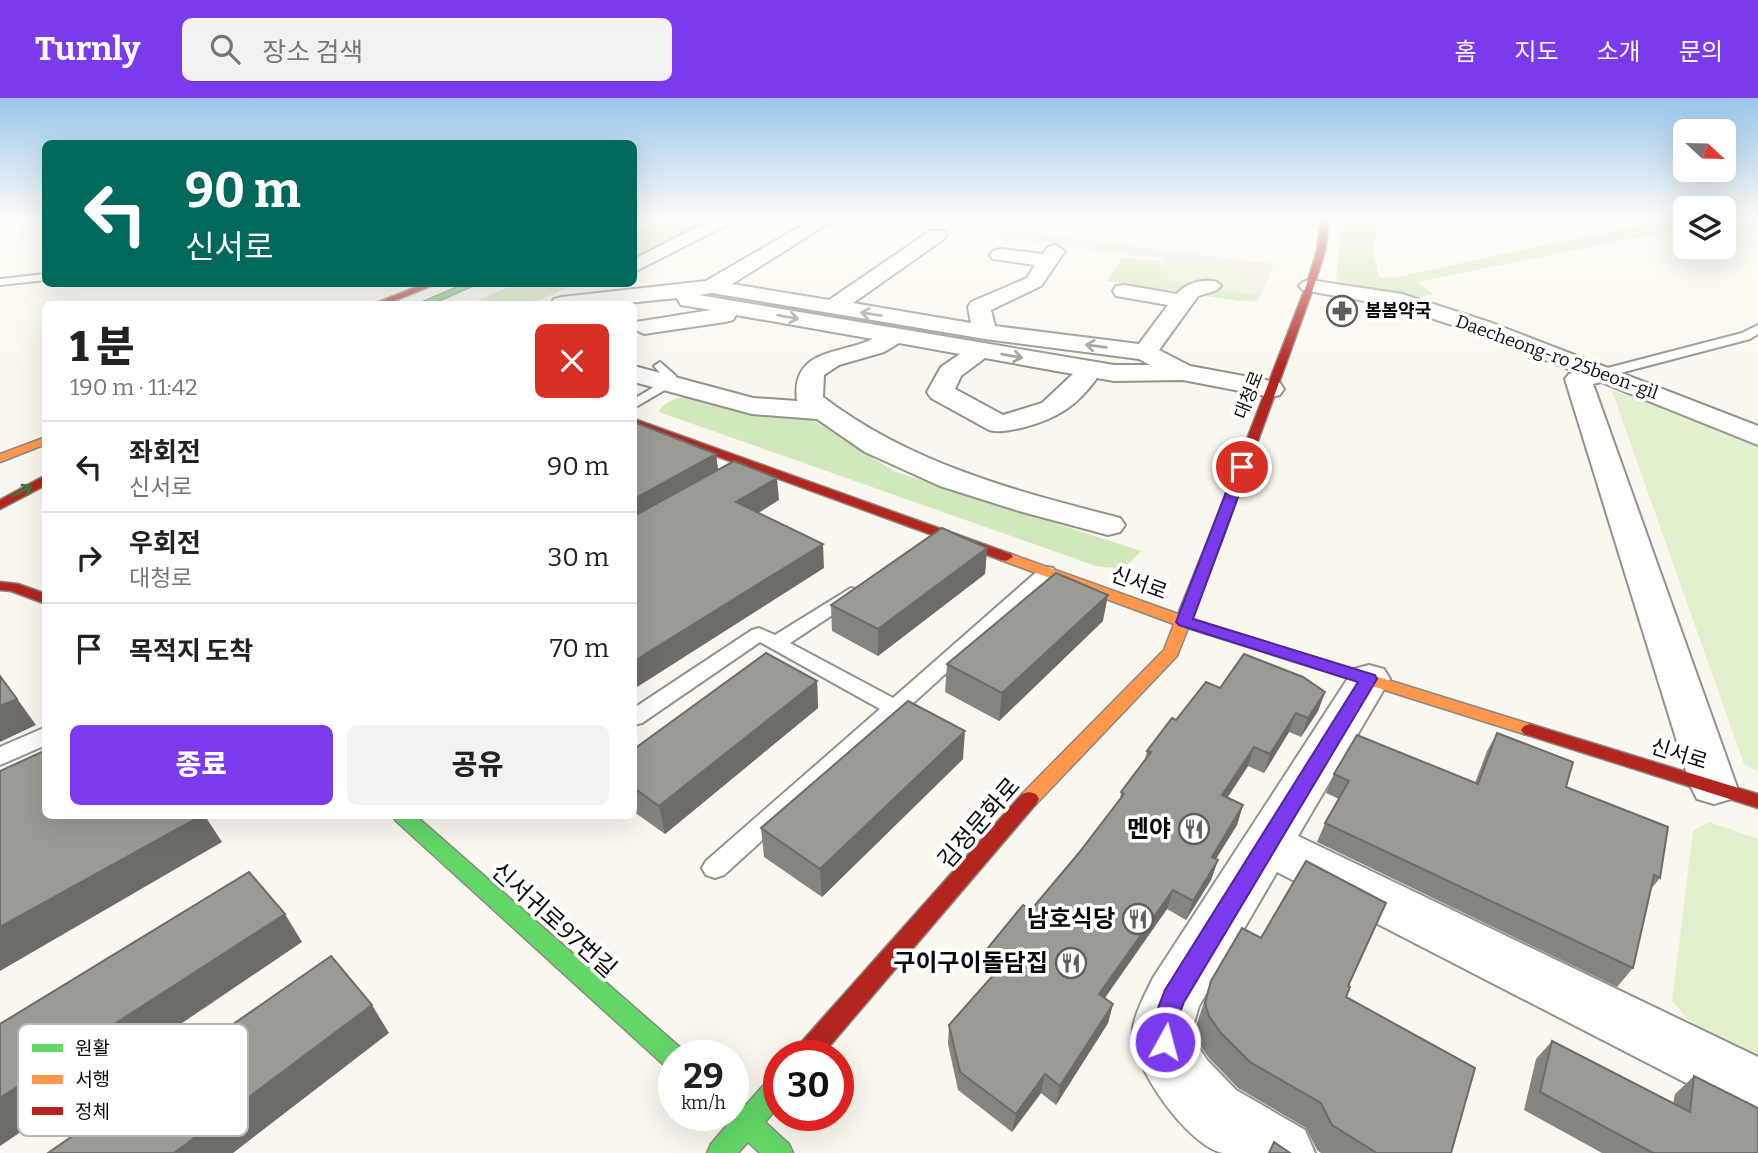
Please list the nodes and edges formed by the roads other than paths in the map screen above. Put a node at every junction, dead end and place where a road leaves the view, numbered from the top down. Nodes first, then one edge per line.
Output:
1 (699, 268) edge
2 (744, 268) edge
3 (889, 268) edge
4 (1044, 268) edge
5 (1316, 268) edge
6 (736, 273) junction
7 (42, 277) edge
8 (0, 282) edge
9 (1210, 286) dead end
10 (1310, 286) junction
11 (423, 287) edge
12 (465, 287) edge
13 (595, 287) edge
14 (712, 287) junction
15 (683, 291) junction
16 (1124, 291) dead end
17 (387, 301) edge
18 (431, 301) edge
19 (568, 301) edge
20 (590, 301) edge
21 (1182, 301) junction
22 (833, 307) junction
23 (747, 310) junction
24 (644, 327) dead end
25 (1758, 329) edge
26 (895, 335) junction
27 (983, 341) junction
28 (1145, 352) junction
29 (1090, 369) junction
30 (1184, 372) junction
31 (637, 374) edge
32 (1601, 374) junction
33 (664, 375) junction
34 (1272, 390) junction
35 (637, 401) edge
36 (823, 411) junction
37 (637, 423) edge
38 (1758, 436) edge
39 (42, 442) edge
40 (0, 458) edge
41 (751, 465) junction
42 (42, 468) edge
43 (728, 479) edge
44 (42, 481) edge
45 (0, 485) edge
46 (0, 505) edge
47 (1108, 525) dead end
48 (0, 571) edge
49 (1047, 572) junction
50 (865, 585) edge
51 (6, 586) edge
52 (42, 599) edge
53 (1184, 622) junction
54 (776, 643) junction
55 (1368, 679) junction
56 (895, 708) junction
57 (637, 716) edge
58 (42, 737) edge
59 (0, 757) edge
60 (1714, 787) junction
61 (1758, 801) edge
62 (406, 819) edge
63 (1268, 845) junction
64 (715, 868) dead end
65 (819, 1040) edge
66 (658, 1044) edge
67 (1758, 1089) edge
68 (763, 1105) edge
69 (749, 1121) edge
70 (749, 1125) edge
71 (740, 1131) edge
72 (720, 1153) edge
73 (780, 1153) edge
74 (1282, 1153) edge

1 - 6 street
2 - 6 street
3 - 22 street
4 - 27 street
5 - 10 street, 대청로
6 - 14 street
7 - 8 lane
9 - 21 street
10 - 32 street, Daecheong-ro 25beon-gil
10 - 34 street, 대청로
11 - 17 street
12 - 18 street
13 - 19 street
14 - 15 street
14 - 22 street
15 - 20 street
15 - 23 street
16 - 21 street
21 - 28 street
27 -> 22 street
23 - 24 street
23 -> 26 street
25 - 32 lane
26 - 27 street
26 - 36 street
28 -> 27 street
27 -> 29 street
27 - 29 street
28 - 30 street
29 - 30 street
30 - 34 street
31 - 33 street
32 - 38 street, Daecheong-ro 25beon-gil
32 - 60 street
33 - 35 lane
33 - 36 street
34 - 53 street, 대청로
36 - 47 street
37 - 41 street, 신서로
39 - 40 street
41 - 43 lane
41 - 49 street, 신서로
42 - 45 street
46 -> 44 street
48 - 51 street
49 - 53 street, 신서로
49 - 56 lane
50 - 54 lane
51 - 52 street
53 - 55 street, 신서로
53 - 65 street, 김정문화로
54 - 56 lane
54 - 57 lane
55 - 60 street, 신서로
55 - 63 street
56 - 64 lane
58 - 59 lane
60 - 61 street, 신서로
62 - 66 street, 신서귀로97번길
63 - 67 street
63 - 74 street
68 - 69 street
70 - 73 street
71 - 72 street

